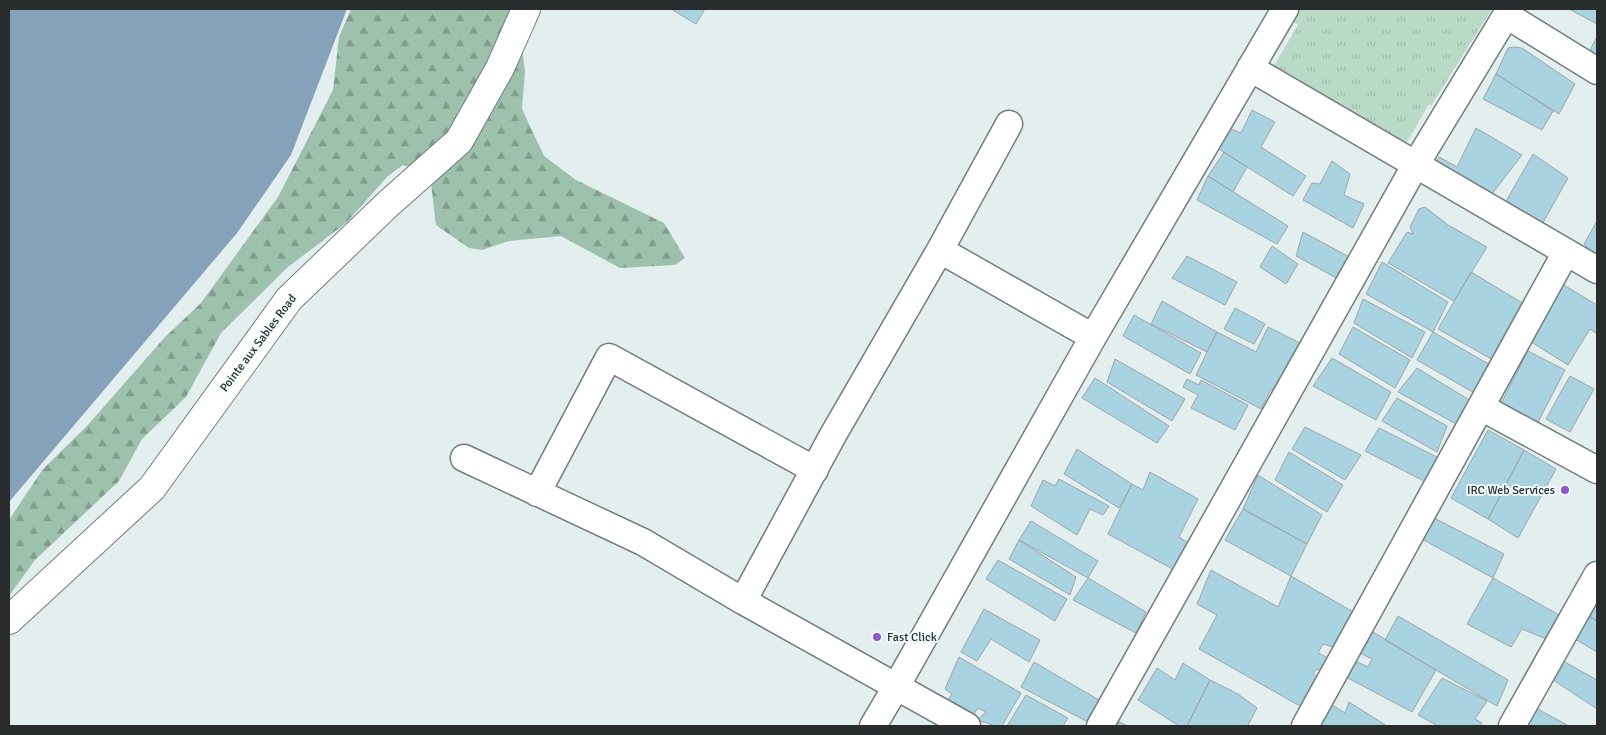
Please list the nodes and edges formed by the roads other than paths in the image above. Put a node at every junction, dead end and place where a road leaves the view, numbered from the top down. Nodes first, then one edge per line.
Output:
1 (526, 9) edge
2 (1285, 9) edge
3 (1508, 12) edge
4 (1250, 68) junction
5 (1597, 71) edge
6 (1009, 124) dead end
7 (1416, 164) junction
8 (940, 250) junction
9 (1566, 252) junction
10 (1597, 270) edge
11 (1093, 337) junction
12 (1481, 407) junction
13 (464, 458) dead end
14 (815, 470) junction
15 (1597, 470) edge
16 (537, 493) junction
17 (1597, 575) edge
18 (743, 601) junction
19 (9, 620) edge
20 (896, 687) junction
21 (873, 726) edge
22 (967, 726) edge
23 (1100, 726) edge
24 (1305, 726) edge
25 (1512, 726) edge

1 - 19 main road, Pointe aux Sables Road
2 - 4 street
3 - 5 street
3 - 7 street
4 - 7 street
4 - 11 street
6 - 8 street
7 - 9 street
7 - 23 street
8 - 11 street
8 - 14 street
9 - 10 street
9 - 12 street
11 - 20 street
12 - 15 street
12 - 24 street
13 - 16 street
14 - 16 street
14 - 18 street
16 - 18 street
17 - 25 street
18 - 20 street
20 - 21 street
20 - 22 street

